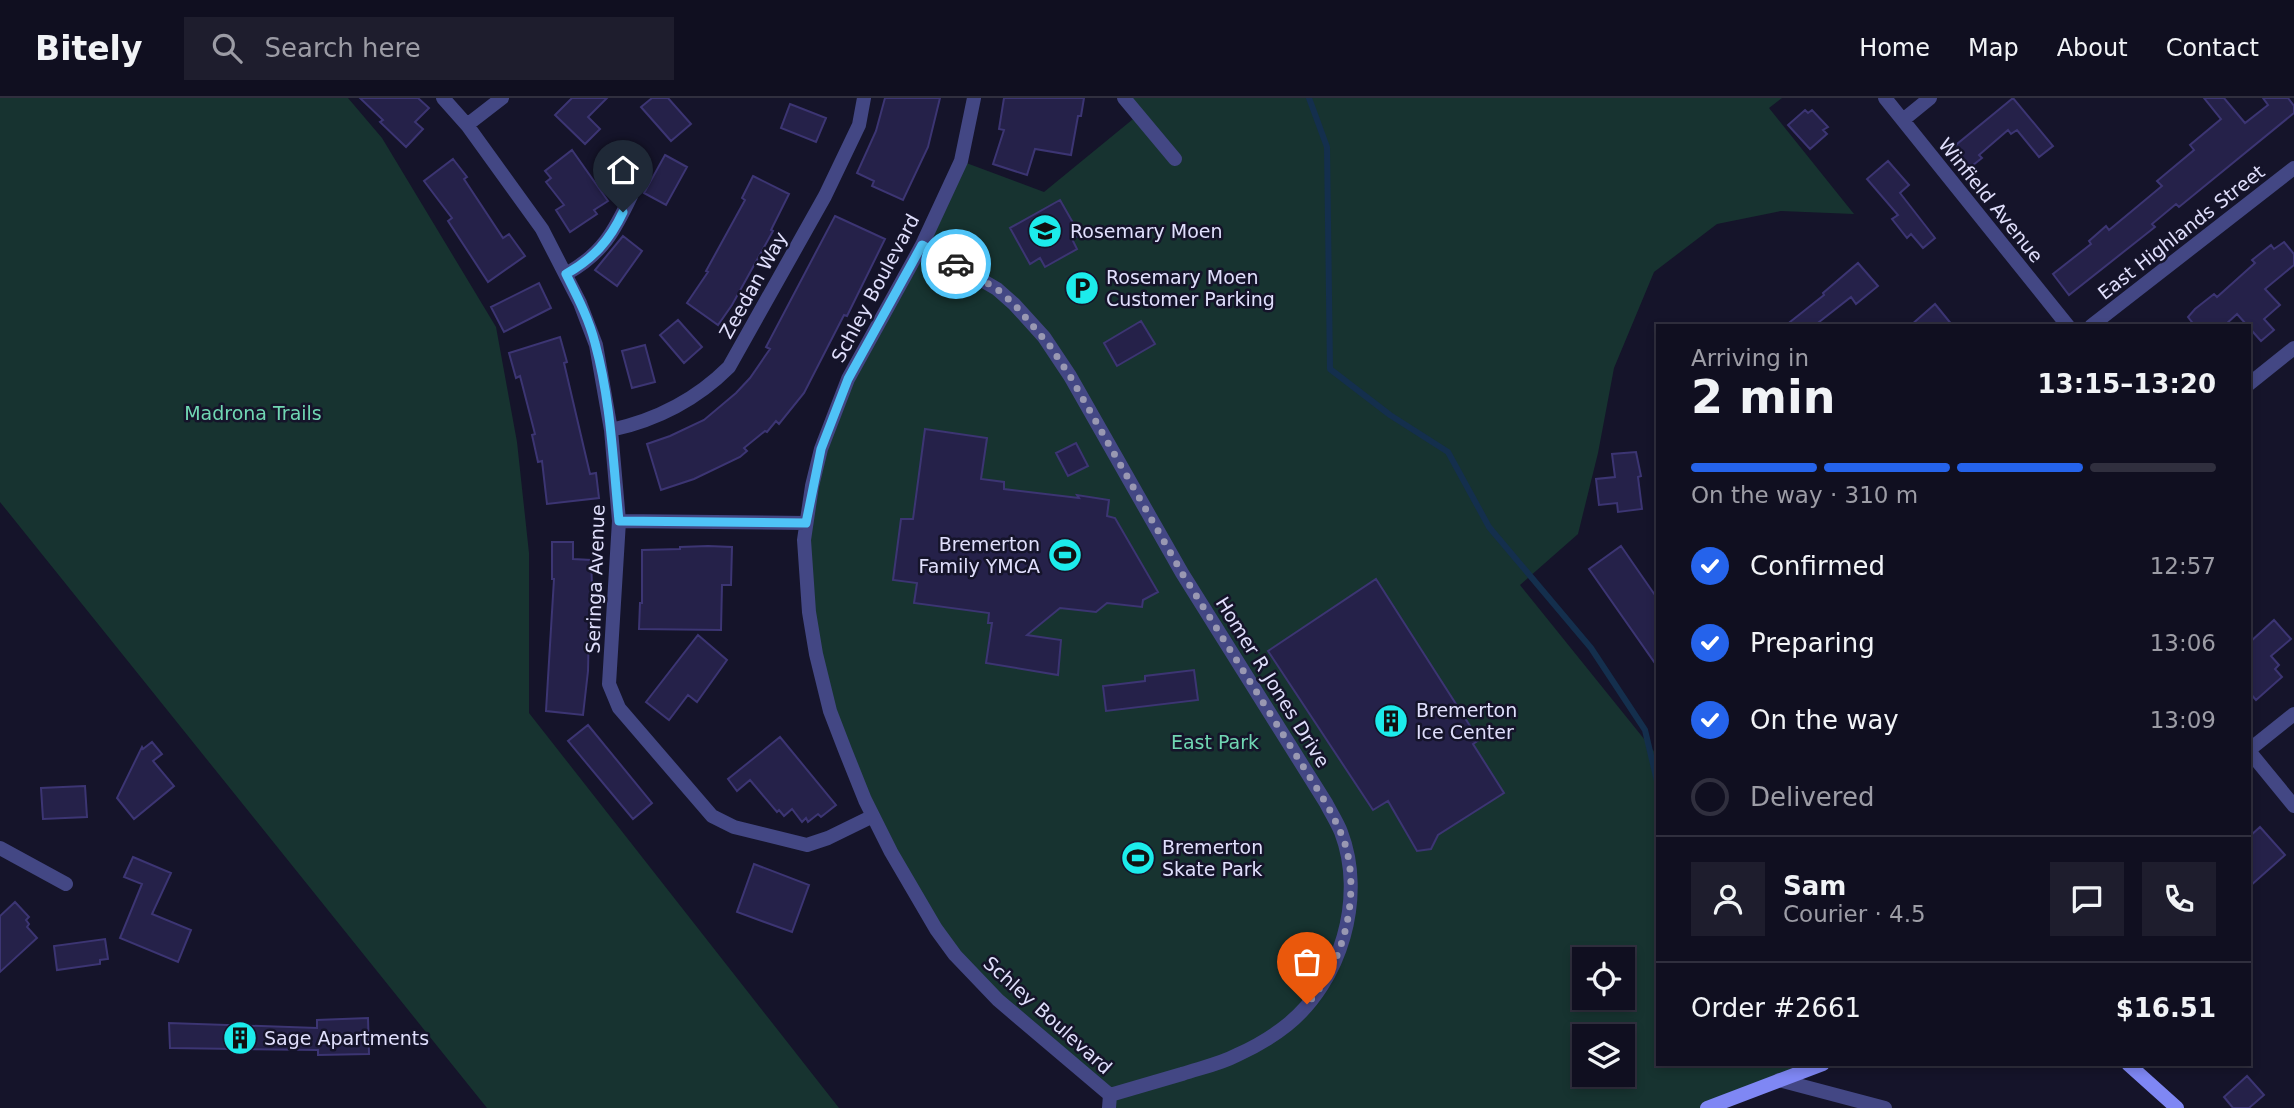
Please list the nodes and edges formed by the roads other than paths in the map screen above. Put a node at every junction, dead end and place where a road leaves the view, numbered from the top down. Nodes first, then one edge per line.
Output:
1 (443, 98) edge
2 (502, 98) edge
3 (864, 98) edge
4 (974, 98) edge
5 (1125, 98) edge
6 (1885, 98) edge
7 (1930, 98) edge
8 (1908, 115) junction
9 (467, 125) junction
10 (1175, 159) dead end
11 (2294, 168) edge
12 (631, 196) dead end
13 (922, 245) junction
14 (566, 274) junction
15 (2066, 324) edge
16 (2094, 324) edge
17 (2294, 348) edge
18 (2251, 382) edge
19 (611, 430) junction
20 (619, 521) junction
21 (806, 523) junction
22 (2294, 714) edge
23 (2251, 748) edge
24 (2251, 752) edge
25 (2294, 806) edge
26 (873, 816) junction
27 (0, 848) edge
28 (66, 884) dead end
29 (1818, 1066) edge
30 (2130, 1066) edge
31 (1779, 1080) junction
32 (1110, 1102) edge
33 (1707, 1108) edge
34 (1885, 1108) edge
35 (2177, 1108) edge

1 - 9 street, Seringa Avenue
2 - 9 street
3 - 19 street, Zeedan Way
4 - 13 street, Schley Boulevard
5 - 10 street
6 - 8 street, Winfield Avenue
7 - 8 street
8 - 15 street, Winfield Avenue
9 - 14 street, Seringa Avenue
11 - 16 street, East Highlands Street
12 - 14 street
13 - 21 street, Schley Boulevard
13 - 32 street, Homer R Jones Drive
14 - 19 street, Seringa Avenue
17 - 18 street
19 - 20 street, Seringa Avenue
20 - 21 street
20 - 26 street, Seringa Avenue
21 - 26 street, Schley Boulevard
22 - 23 street
24 - 25 street
26 - 32 street, Schley Boulevard
27 - 28 street
29 - 31 main road
30 - 35 main road
31 - 33 main road
31 - 34 street

